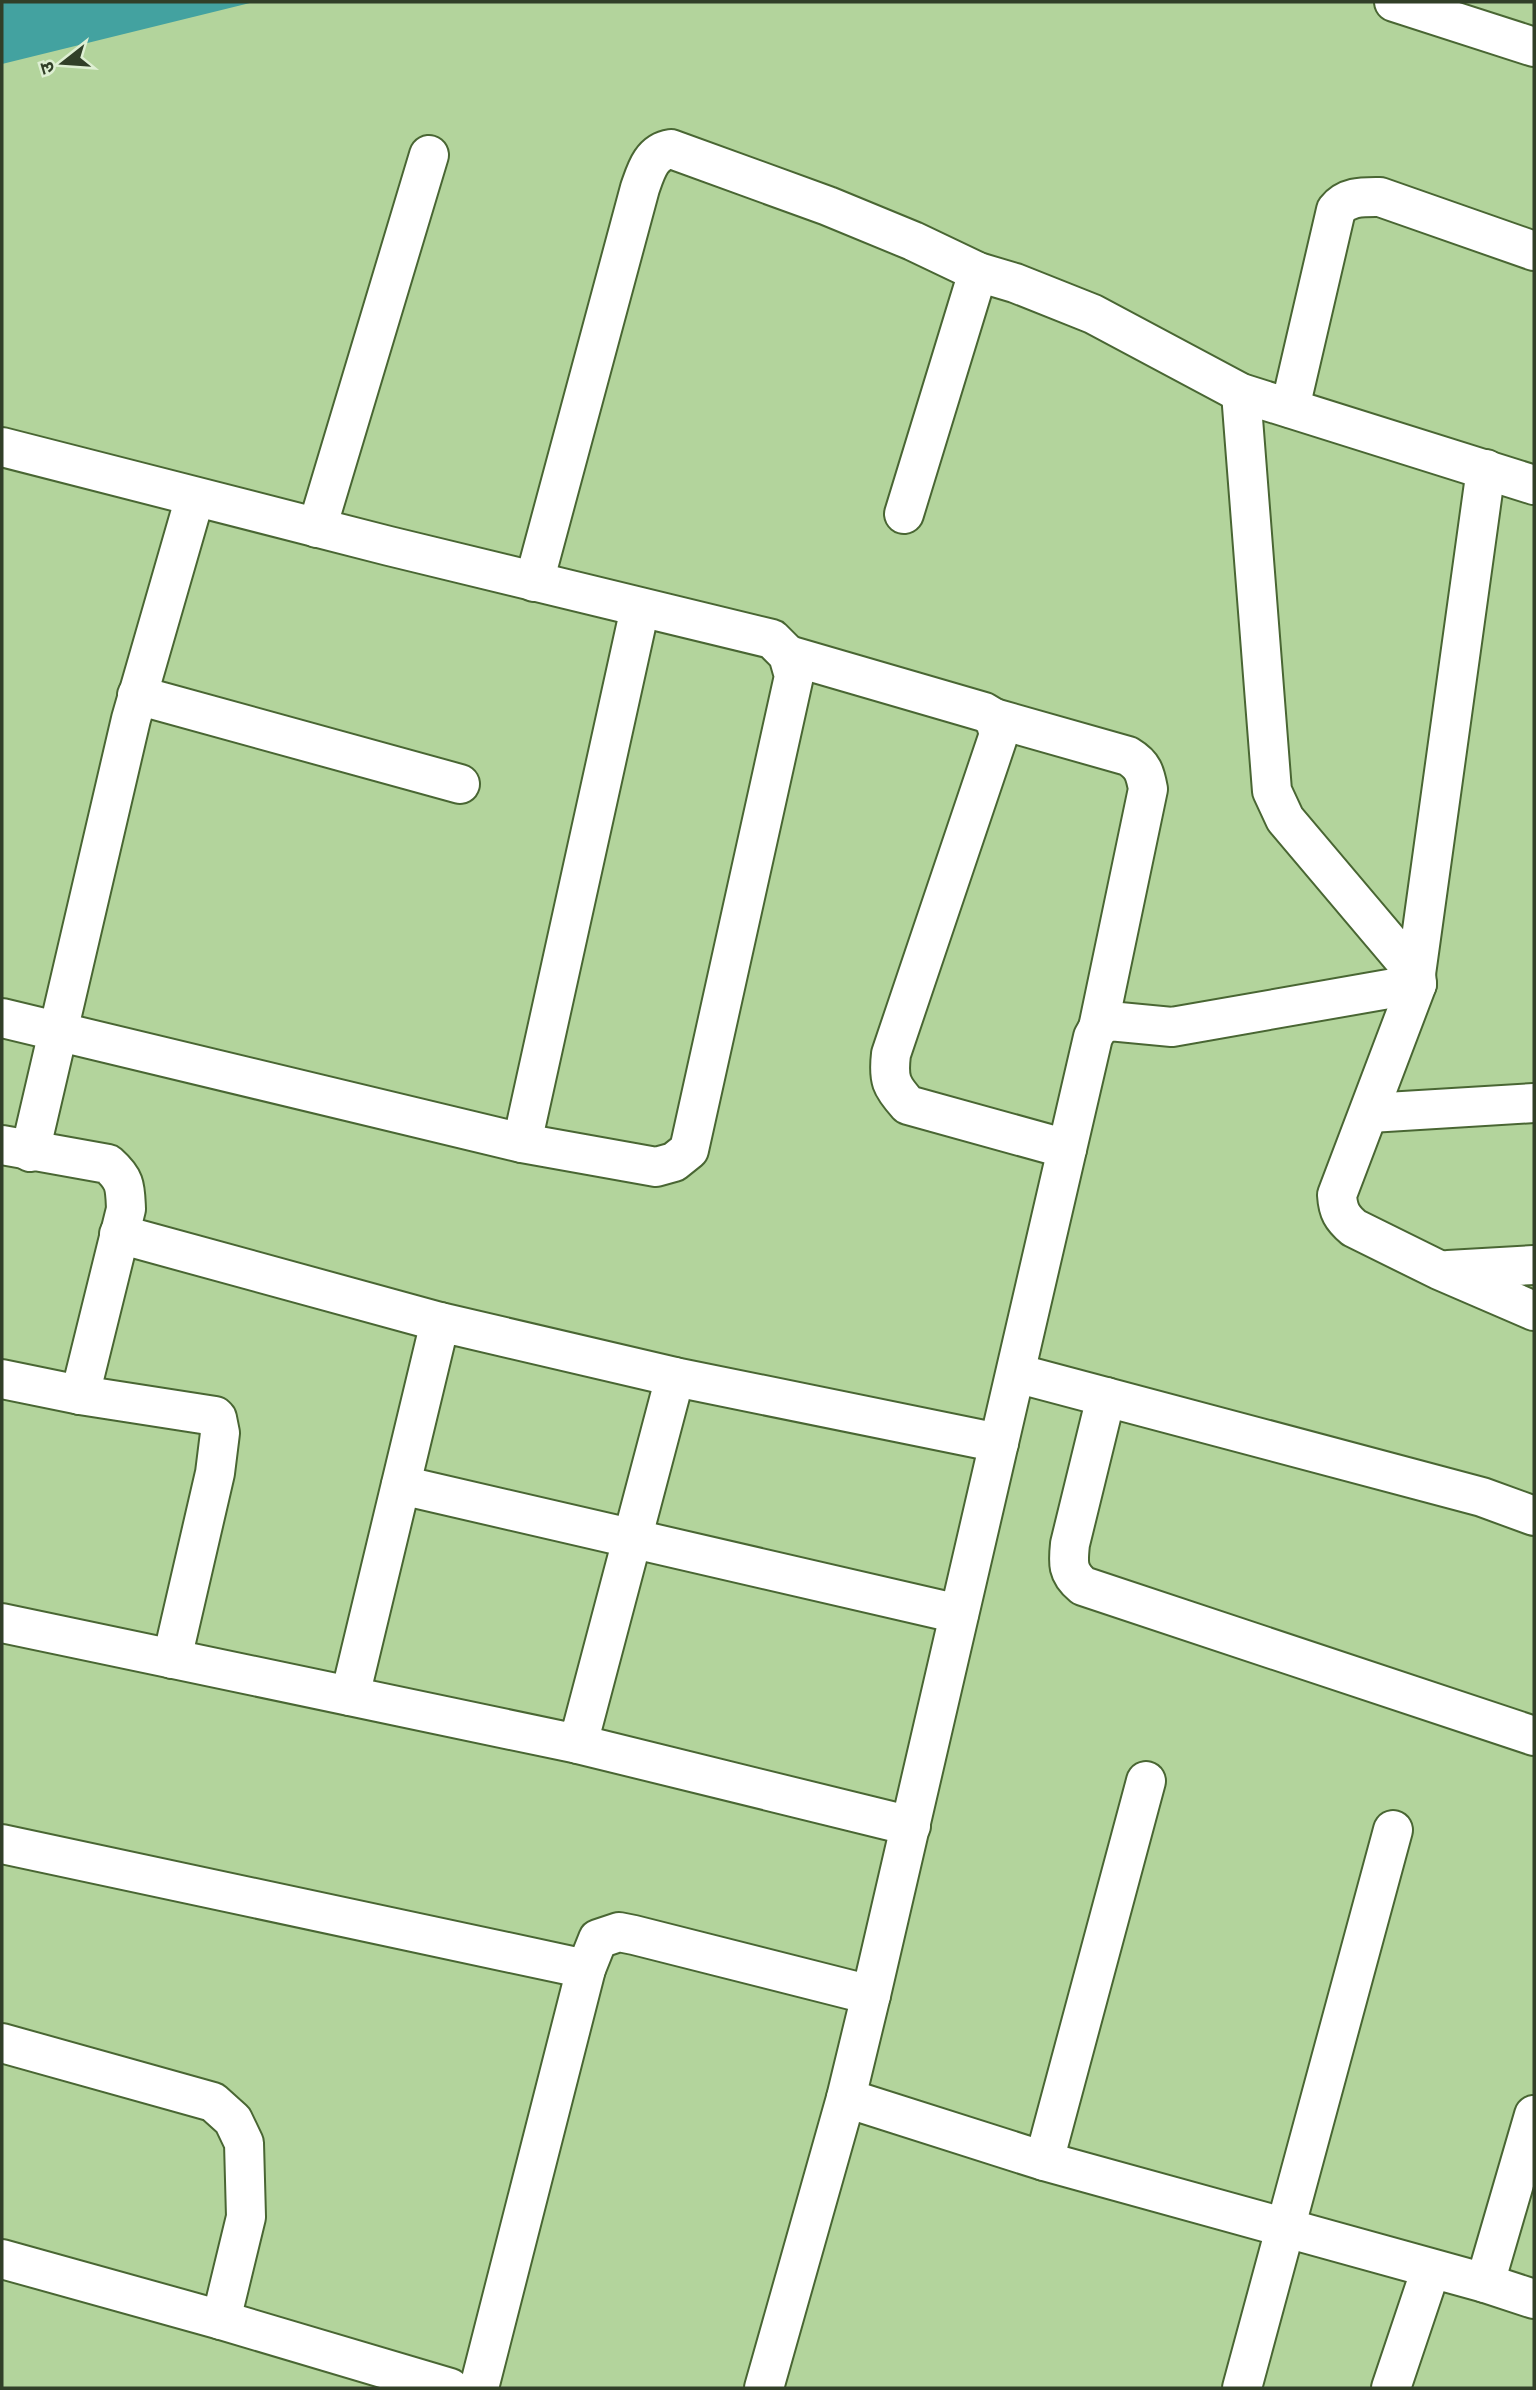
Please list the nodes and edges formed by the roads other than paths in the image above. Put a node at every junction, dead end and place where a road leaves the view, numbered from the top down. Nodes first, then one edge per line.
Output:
1 (1394, 2) edge
2 (1534, 47) edge
3 (429, 155) dead end
4 (1534, 251) edge
5 (978, 272) junction
6 (1241, 393) junction
7 (1290, 408) junction
8 (2, 447) edge
9 (1486, 469) junction
10 (1534, 485) edge
11 (195, 497) junction
12 (904, 514) dead end
13 (317, 528) junction
14 (534, 582) junction
15 (640, 608) junction
16 (788, 656) junction
17 (137, 695) junction
18 (994, 718) junction
19 (460, 785) dead end
20 (1417, 979) junction
21 (2, 1018) edge
22 (1098, 1028) junction
23 (58, 1032) junction
24 (1534, 1103) edge
25 (1370, 1113) junction
26 (522, 1143) junction
27 (16, 1148) edge
28 (1067, 1149) junction
29 (119, 1234) junction
30 (1534, 1265) edge
31 (1439, 1270) junction
32 (1534, 1311) edge
33 (440, 1322) junction
34 (1016, 1373) junction
35 (675, 1377) junction
36 (2, 1379) edge
37 (80, 1395) junction
38 (1105, 1397) junction
39 (999, 1444) junction
40 (401, 1485) junction
41 (1534, 1516) edge
42 (632, 1539) junction
43 (959, 1614) junction
44 (2, 1623) edge
45 (172, 1658) junction
46 (350, 1696) junction
47 (1534, 1736) edge
48 (578, 1744) junction
49 (1146, 1781) dead end
50 (911, 1826) junction
51 (1393, 1830) dead end
52 (2, 1844) edge
53 (586, 1969) junction
54 (871, 1995) junction
55 (2, 2043) edge
56 (846, 2098) junction
57 (1534, 2115) edge
58 (1044, 2161) junction
59 (1284, 2229) junction
60 (2, 2259) edge
61 (1431, 2269) junction
62 (1485, 2283) junction
63 (1534, 2299) edge
64 (221, 2320) junction
65 (772, 2386) edge
66 (450, 2388) edge
67 (479, 2388) edge
68 (1242, 2388) edge
69 (1391, 2388) edge

1 - 2 street
3 - 13 street
4 - 7 street
5 - 6 street
5 - 12 street
5 - 14 street
6 - 7 street
6 - 20 street
7 - 9 street
8 - 11 street
9 - 10 street
9 - 20 street
11 - 13 street
11 - 17 street
13 - 14 street
14 - 15 street
15 - 16 street
15 - 26 street
16 - 18 street
16 - 26 street
17 - 19 street
17 - 23 street
18 - 22 street
18 - 28 street
20 - 22 street
20 - 25 street
21 - 23 street
22 - 28 street
23 - 26 street
23 - 27 street
24 - 25 street
25 - 31 street
27 - 29 street
28 - 34 street
29 - 33 street
29 - 37 street
30 - 31 street
31 - 32 street
33 - 35 street
33 - 40 street
34 - 38 street
34 - 39 street
35 - 39 street
35 - 42 street
36 - 37 street
37 - 45 street
38 - 41 street
38 - 47 street
39 - 43 street
40 - 42 street
40 - 46 street
42 - 43 street
42 - 48 street
43 - 50 street
44 - 45 street
45 - 46 street
46 - 48 street
48 - 50 street
49 - 58 street
50 - 54 street
51 - 59 street
52 - 53 street
53 - 54 street
53 - 67 street
54 - 56 street
55 - 64 street
56 - 58 street
56 - 65 street
57 - 62 street
58 - 59 street
59 - 61 street
59 - 68 street
60 - 64 street
61 - 62 street
61 - 69 street
62 - 63 street
64 - 66 street

